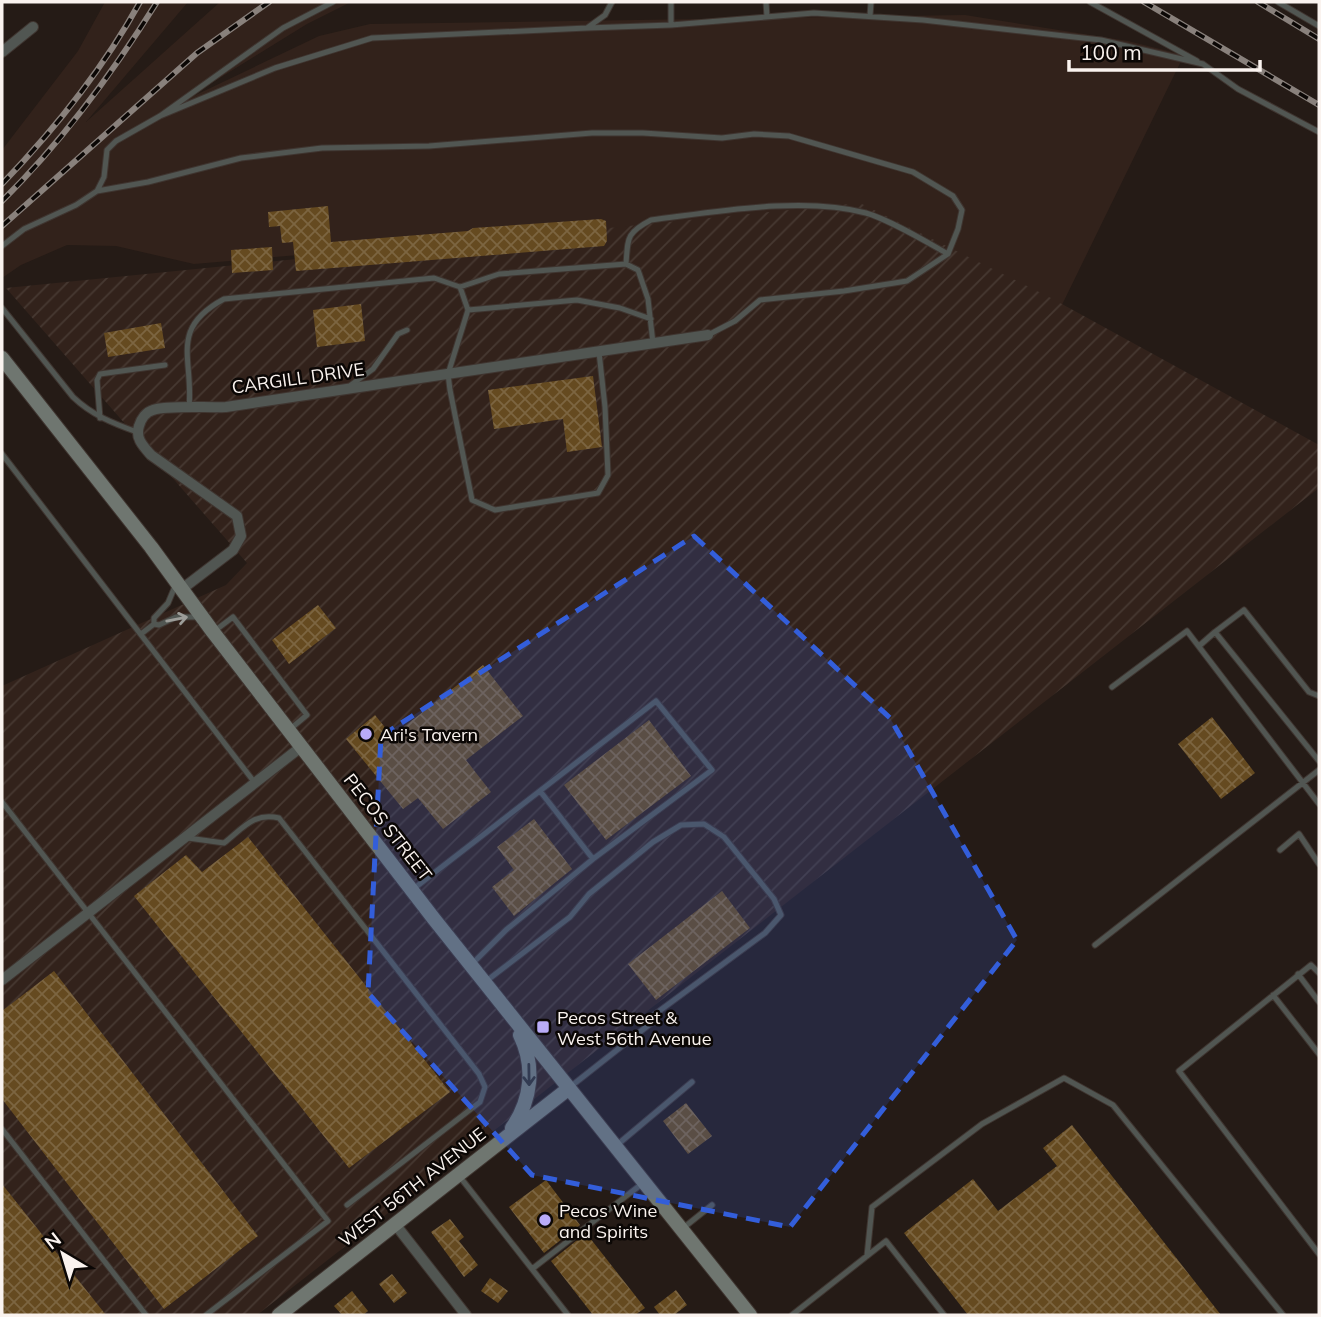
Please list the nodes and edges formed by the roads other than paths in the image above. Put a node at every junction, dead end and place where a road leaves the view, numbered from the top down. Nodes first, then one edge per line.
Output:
1 (333, 2) edge
2 (612, 2) edge
3 (671, 2) edge
4 (766, 2) edge
5 (871, 2) edge
6 (1090, 2) edge
7 (1278, 2) edge
8 (870, 16) junction
9 (767, 17) junction
10 (671, 24) junction
11 (1319, 26) edge
12 (33, 27) dead end
13 (587, 28) junction
14 (2, 52) edge
15 (1203, 64) junction
16 (160, 116) junction
17 (1319, 132) edge
18 (97, 191) junction
19 (2, 246) edge
20 (948, 254) junction
21 (626, 264) junction
22 (460, 287) junction
23 (2, 308) edge
24 (468, 310) junction
25 (651, 318) junction
26 (407, 330) dead end
27 (708, 335) joint
28 (653, 343) junction
29 (599, 352) junction
30 (2, 358) edge
31 (165, 365) dead end
32 (448, 374) junction
33 (346, 389) junction
34 (188, 408) junction
35 (100, 418) junction
36 (137, 432) junction
37 (2, 454) edge
38 (179, 585) junction
39 (202, 617) junction
40 (154, 624) junction
41 (213, 632) junction
42 (1215, 632) junction
43 (141, 634) junction
44 (1199, 646) junction
45 (1112, 687) dead end
46 (1319, 696) edge
47 (289, 730) junction
48 (301, 747) junction
49 (1319, 761) edge
50 (1319, 770) edge
51 (255, 783) junction
52 (1303, 783) junction
53 (540, 791) junction
54 (2, 802) edge
55 (1319, 804) edge
56 (185, 837) junction
57 (1280, 850) dead end
58 (593, 859) junction
59 (1319, 864) edge
60 (412, 890) junction
61 (88, 913) junction
62 (1095, 945) dead end
63 (471, 965) junction
64 (1319, 972) edge
65 (1298, 974) junction
66 (2, 980) edge
67 (485, 982) junction
68 (1273, 995) junction
69 (1319, 1002) edge
70 (508, 1012) junction
71 (1319, 1054) edge
72 (692, 1082) dead end
73 (568, 1089) junction
74 (2, 1129) edge
75 (504, 1139) junction
76 (615, 1147) junction
77 (458, 1176) junction
78 (644, 1183) junction
79 (347, 1205) dead end
80 (712, 1205) dead end
81 (396, 1224) junction
82 (682, 1230) junction
83 (1319, 1254) edge
84 (867, 1256) junction
85 (532, 1269) junction
86 (146, 1315) edge
87 (206, 1315) edge
88 (279, 1315) edge
89 (466, 1315) edge
90 (568, 1315) edge
91 (750, 1315) edge
92 (792, 1315) edge
93 (944, 1315) edge
94 (1283, 1315) edge

1 - 16 lane
2 - 13 lane
3 - 10 lane
4 - 9 lane
5 - 8 lane
6 - 15 lane
7 - 11 lane
8 - 9 lane
8 - 15 lane
9 - 10 lane
10 - 13 lane
12 - 14 street
13 - 16 lane
15 - 17 lane
16 - 18 lane
18 - 19 lane
18 - 20 lane
20 - 21 lane
20 - 27 lane
21 - 22 lane
21 - 25 lane
22 - 24 lane
22 - 34 lane
23 - 35 lane
24 - 25 lane
24 - 32 lane
25 - 28 lane
26 - 33 lane
27 - 28 street, CARGILL DRIVE
28 - 29 street, CARGILL DRIVE
29 - 32 street, CARGILL DRIVE
29 - 32 lane
30 - 38 main road, PECOS STREET
31 - 35 lane
32 - 33 street, CARGILL DRIVE
33 - 34 street, CARGILL DRIVE
34 - 36 street, CARGILL DRIVE
35 - 36 lane
36 - 38 street
37 - 43 lane
38 - 39 main road, PECOS STREET
38 - 40 lane
40 -> 39 lane
39 - 41 main road, PECOS STREET
40 - 43 lane
41 - 47 main road, PECOS STREET
41 - 47 lane
42 - 44 lane
42 - 46 lane
42 - 49 lane
43 - 51 lane
44 - 45 lane
44 - 52 lane
47 - 48 main road, PECOS STREET
48 - 51 street
48 - 60 main road, PECOS STREET
50 - 52 lane
51 - 56 street
52 - 55 lane
52 - 62 lane
53 - 58 lane
53 - 58 lane
53 - 60 lane
54 - 61 lane
56 - 61 street
56 - 79 lane
57 - 59 lane
58 - 63 lane
60 - 63 main road, PECOS STREET
61 - 66 street
61 - 87 lane
63 - 67 main road, PECOS STREET
64 - 65 lane
65 - 68 lane
65 - 69 lane
67 - 70 main road, PECOS STREET
67 - 73 lane
68 - 71 lane
68 - 83 lane
70 - 73 main road, PECOS STREET
70 -> 75 main road
72 - 76 lane
73 - 75 main road, WEST 56TH AVENUE
73 - 76 main road, PECOS STREET
74 - 86 lane
75 - 77 main road, WEST 56TH AVENUE
76 - 78 main road, PECOS STREET
77 - 81 main road, WEST 56TH AVENUE
77 - 85 lane
78 - 82 main road, PECOS STREET
78 - 85 lane
80 - 82 lane
81 - 88 main road, WEST 56TH AVENUE
81 - 89 street
82 - 91 main road, PECOS STREET
84 - 92 lane
84 - 93 lane
84 - 94 lane
85 - 90 lane

